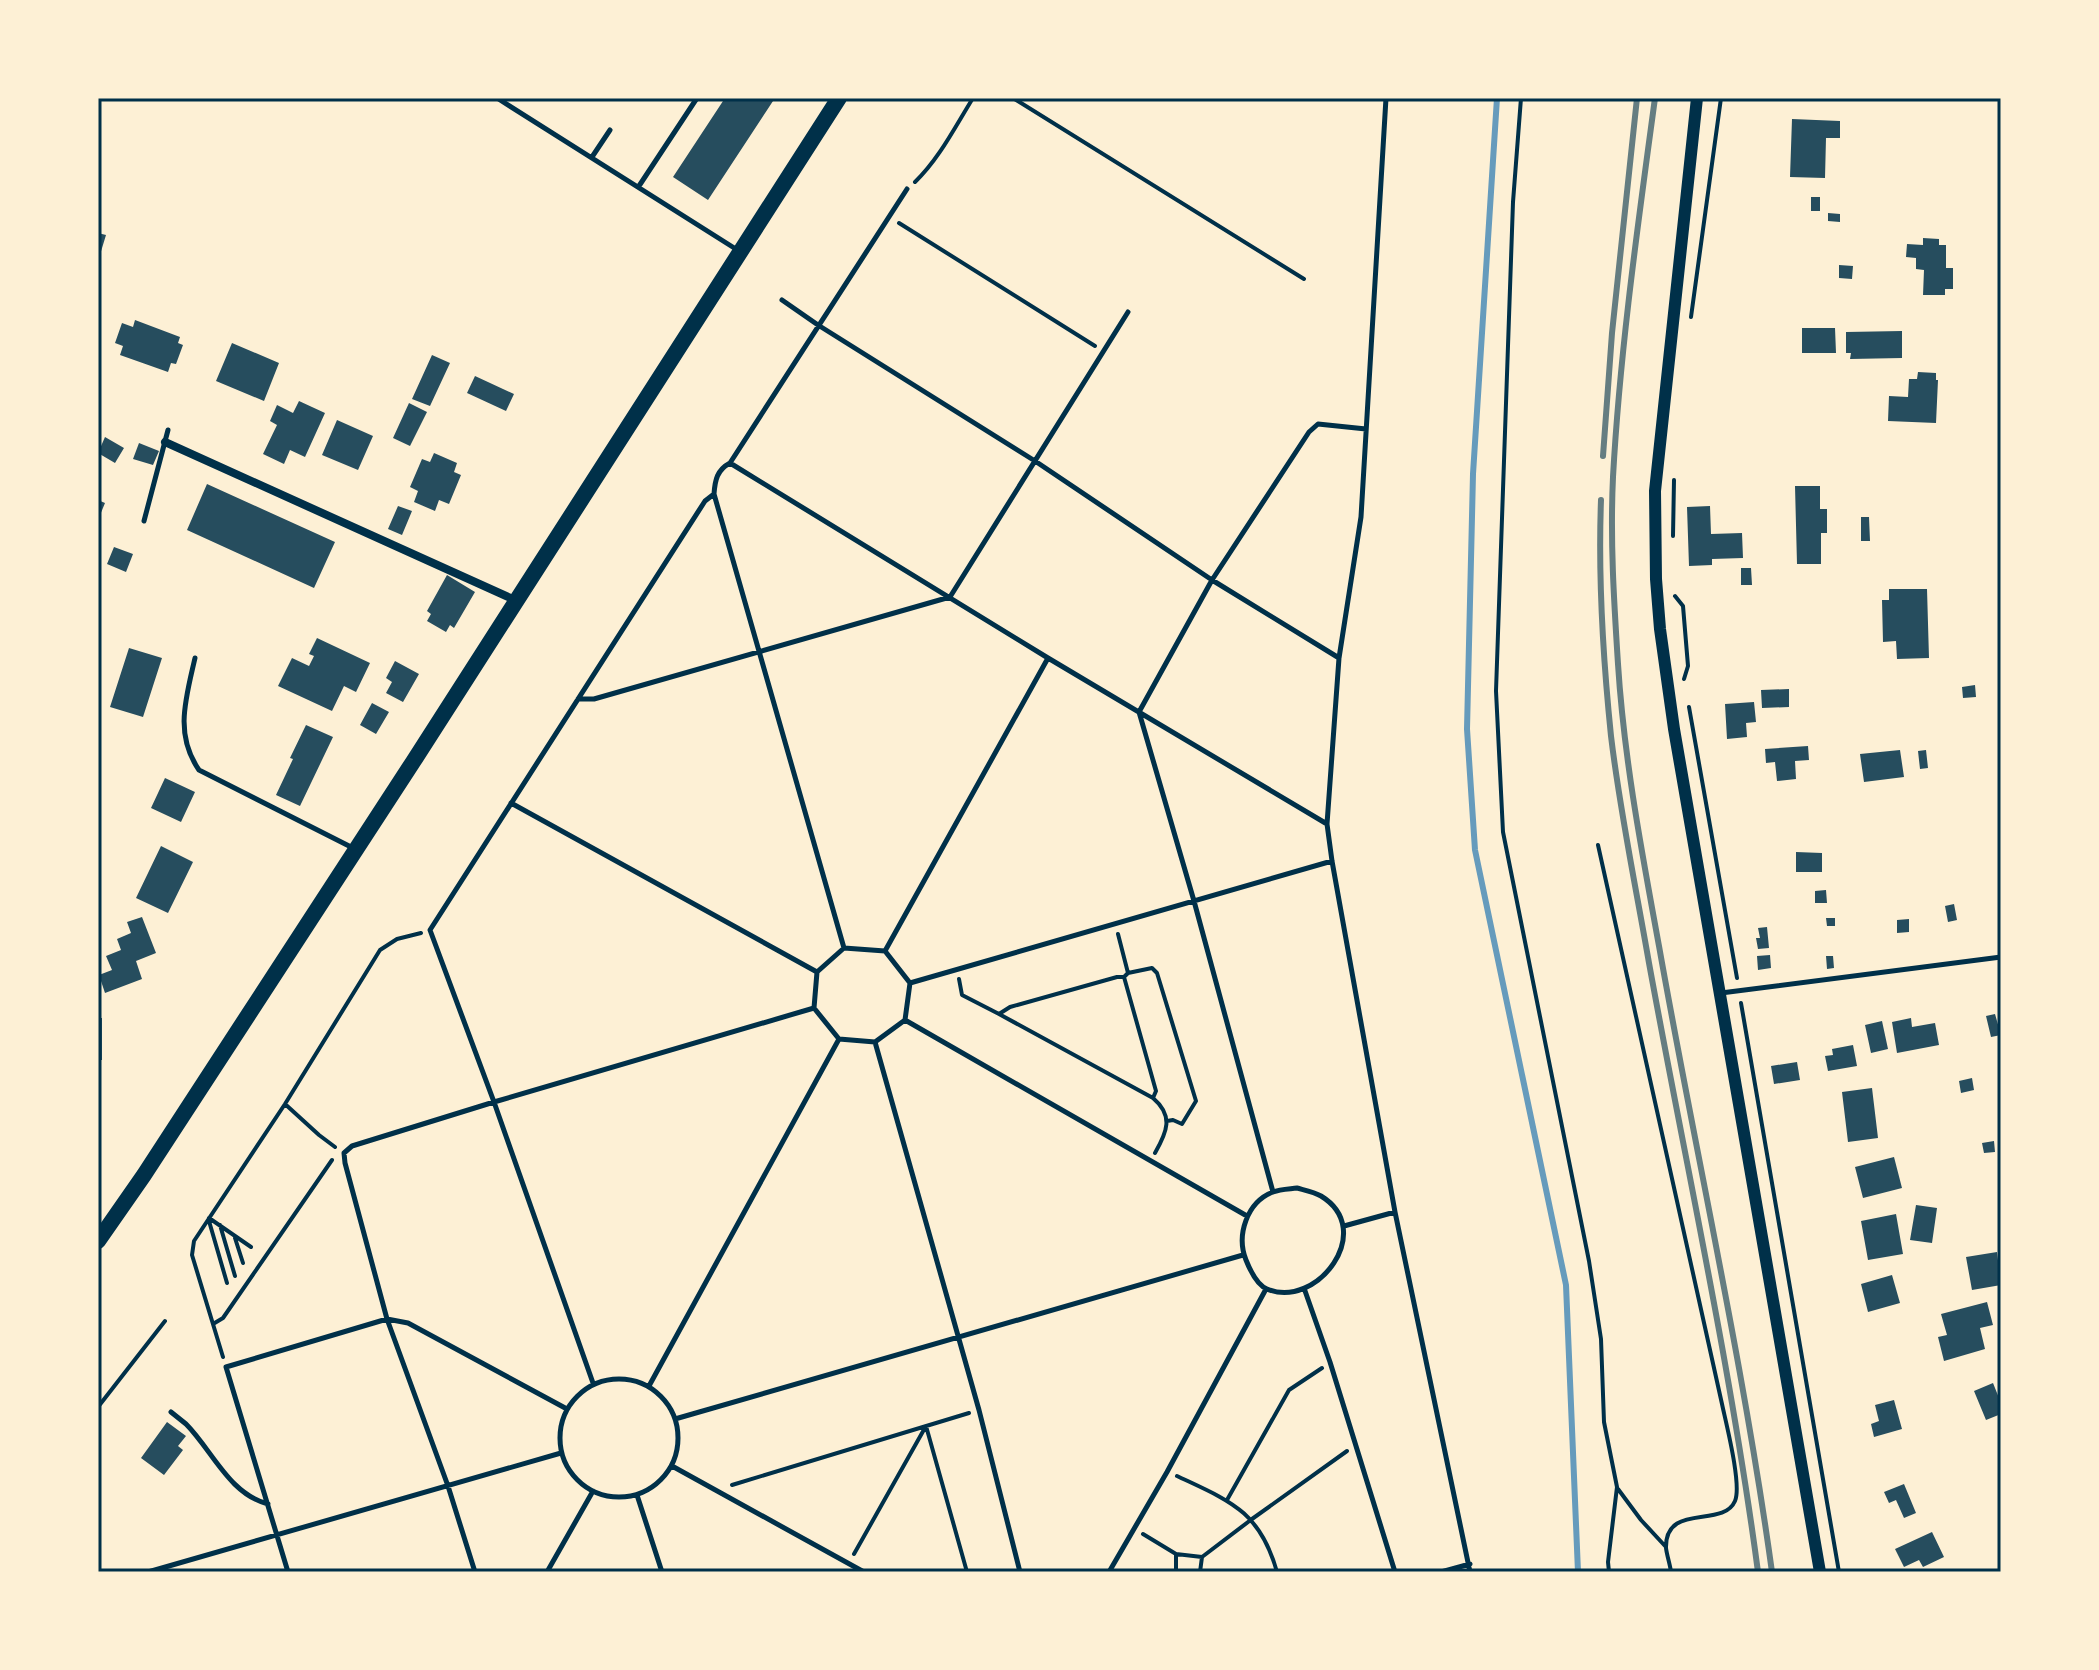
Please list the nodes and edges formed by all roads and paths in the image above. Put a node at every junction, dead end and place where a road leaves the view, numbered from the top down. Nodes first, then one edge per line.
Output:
1 (497, 98) edge
2 (697, 98) edge
3 (839, 98) edge
4 (973, 98) edge
5 (1013, 98) edge
6 (1386, 98) edge
7 (1521, 98) edge
8 (1697, 98) edge
9 (1721, 98) edge
10 (610, 130) dead end
11 (592, 157) junction
12 (639, 186) junction
13 (907, 189) joint
14 (890, 217) junction
15 (740, 251) junction
16 (1304, 279) dead end
17 (782, 300) dead end
18 (1128, 312) dead end
19 (818, 325) junction
20 (1690, 326) dead end
21 (1104, 351) junction
22 (1366, 429) junction
23 (168, 430) dead end
24 (165, 442) junction
25 (1035, 461) junction
26 (730, 463) junction
27 (1674, 469) dead end
28 (714, 494) junction
29 (144, 521) dead end
30 (1673, 547) dead end
31 (1212, 580) junction
32 (1674, 589) dead end
33 (950, 597) junction
34 (515, 600) junction
35 (759, 652) junction
36 (195, 658) dead end
37 (1048, 658) junction
38 (1339, 658) junction
39 (1685, 689) dead end
40 (578, 699) junction
41 (1688, 701) dead end
42 (1139, 712) junction
43 (511, 803) junction
44 (1327, 824) junction
45 (1598, 845) dead end
46 (356, 849) junction
47 (1332, 861) junction
48 (1194, 901) junction
49 (1115, 924) junction
50 (430, 930) junction
51 (844, 948) junction
52 (885, 951) junction
53 (2001, 957) edge
54 (817, 972) junction
55 (1126, 975) junction
56 (910, 983) junction
57 (1739, 990) junction
58 (1720, 993) junction
59 (962, 995) dead end
60 (814, 1008) junction
61 (999, 1014) junction
62 (905, 1020) junction
63 (839, 1039) junction
64 (875, 1042) junction
65 (1153, 1098) junction
66 (494, 1102) junction
67 (285, 1104) junction
68 (1167, 1121) junction
69 (344, 1153) junction
70 (1150, 1161) junction
71 (1273, 1192) junction
72 (1395, 1212) junction
73 (1247, 1216) junction
74 (209, 1218) junction
75 (220, 1225) junction
76 (1344, 1226) junction
77 (235, 1235) junction
78 (98, 1241) edge
79 (251, 1247) dead end
80 (1243, 1255) junction
81 (243, 1263) dead end
82 (235, 1276) dead end
83 (227, 1283) dead end
84 (1304, 1288) junction
85 (1266, 1289) junction
86 (387, 1319) junction
87 (165, 1321) dead end
88 (213, 1324) junction
89 (958, 1338) junction
90 (1330, 1362) junction
91 (226, 1367) junction
92 (593, 1383) junction
93 (649, 1386) junction
94 (98, 1407) edge
95 (567, 1409) junction
96 (979, 1410) junction
97 (171, 1412) dead end
98 (675, 1419) junction
99 (926, 1426) junction
100 (1356, 1445) junction
101 (561, 1453) junction
102 (672, 1466) junction
103 (1167, 1472) junction
104 (448, 1486) junction
105 (1617, 1487) junction
106 (716, 1490) junction
107 (593, 1491) junction
108 (637, 1495) junction
109 (1227, 1500) junction
110 (268, 1504) junction
111 (1252, 1519) junction
112 (1135, 1529) junction
113 (278, 1536) junction
114 (1666, 1547) junction
115 (1176, 1554) junction
116 (1202, 1557) junction
117 (849, 1563) junction
118 (1470, 1564) junction
119 (148, 1572) edge
120 (288, 1572) edge
121 (475, 1572) edge
122 (547, 1572) edge
123 (662, 1572) edge
124 (864, 1572) edge
125 (967, 1572) edge
126 (1020, 1572) edge
127 (1109, 1572) edge
128 (1176, 1572) edge
129 (1200, 1572) edge
130 (1277, 1572) edge
131 (1395, 1572) edge
132 (1441, 1572) edge
133 (1470, 1572) edge
134 (1609, 1572) edge
135 (1671, 1572) edge
136 (1820, 1572) edge
137 (1839, 1572) edge

1 - 11 lane
2 - 12 lane
3 - 15 main road
4 - 13 path
5 - 16 path
6 - 22 lane
7 - 105 path
8 - 58 street
9 - 20 path
10 - 11 lane
11 - 12 lane
12 - 15 lane
13 - 14 lane
14 - 19 lane
14 - 21 path
15 - 34 main road
17 - 19 lane
18 - 21 lane
19 - 25 lane
19 - 26 lane
21 - 25 lane
22 - 31 lane
22 - 38 lane
23 - 24 lane
24 - 29 lane
24 - 34 street
25 - 31 lane
25 - 33 lane
26 - 28 lane
26 - 33 lane
27 - 30 path
28 - 35 lane
28 - 40 lane
31 - 38 lane
31 - 42 lane
32 - 39 path
33 - 35 lane
33 - 37 lane
34 - 46 main road
35 - 40 lane
35 - 51 lane
36 - 46 lane
37 - 42 lane
37 - 52 lane
38 - 44 lane
40 - 43 lane
41 - 57 path
42 - 44 lane
42 - 48 lane
43 - 50 lane
43 - 54 lane
44 - 47 lane
45 - 114 path
46 - 78 main road
47 - 48 lane
47 - 72 lane
48 - 49 lane
48 - 71 lane
49 - 55 path
49 - 56 lane
50 - 66 lane
50 - 67 path
51 - 52 lane
51 - 54 lane
52 - 56 lane
53 - 57 lane
54 - 60 lane
55 - 61 path
55 - 65 path
55 - 68 path
56 - 62 lane
57 - 58 lane
57 - 137 path
58 - 136 street
59 - 61 path
60 - 63 lane
60 - 66 lane
61 - 65 path
62 - 64 lane
62 - 70 lane
63 - 64 lane
63 - 93 lane
64 - 89 lane
65 - 68 path
66 - 69 lane
66 - 92 lane
67 - 69 path
67 - 74 path
68 - 70 path
69 - 86 lane
69 - 88 path
70 - 73 lane
71 - 73 lane
71 - 76 lane
72 - 76 lane
72 - 118 lane
73 - 80 lane
74 - 75 path
74 - 83 path
74 - 88 path
75 - 77 path
75 - 82 path
76 - 84 lane
77 - 79 path
77 - 81 path
80 - 85 lane
80 - 89 lane
84 - 85 lane
84 - 90 lane
85 - 103 lane
86 - 91 lane
86 - 95 lane
86 - 104 lane
87 - 94 path
88 - 91 path
89 - 96 lane
89 - 98 lane
90 - 100 lane
90 - 109 path
91 - 110 lane
92 - 93 lane
92 - 95 lane
93 - 98 lane
95 - 101 lane
96 - 99 path
96 - 126 lane
97 - 110 lane
98 - 102 lane
99 - 106 path
99 - 117 path
99 - 125 path
100 - 111 path
100 - 131 lane
101 - 104 lane
101 - 107 lane
102 - 106 lane
102 - 108 lane
103 - 109 path
103 - 112 lane
104 - 113 lane
104 - 121 lane
105 - 114 path
105 - 134 path
106 - 117 lane
107 - 108 lane
107 - 122 lane
108 - 123 lane
109 - 111 path
110 - 113 lane
111 - 116 path
111 - 130 path
112 - 115 path
112 - 127 lane
113 - 119 lane
113 - 120 lane
114 - 135 path
115 - 116 path
115 - 128 path
116 - 129 path
117 - 124 lane
118 - 132 lane
118 - 133 lane

